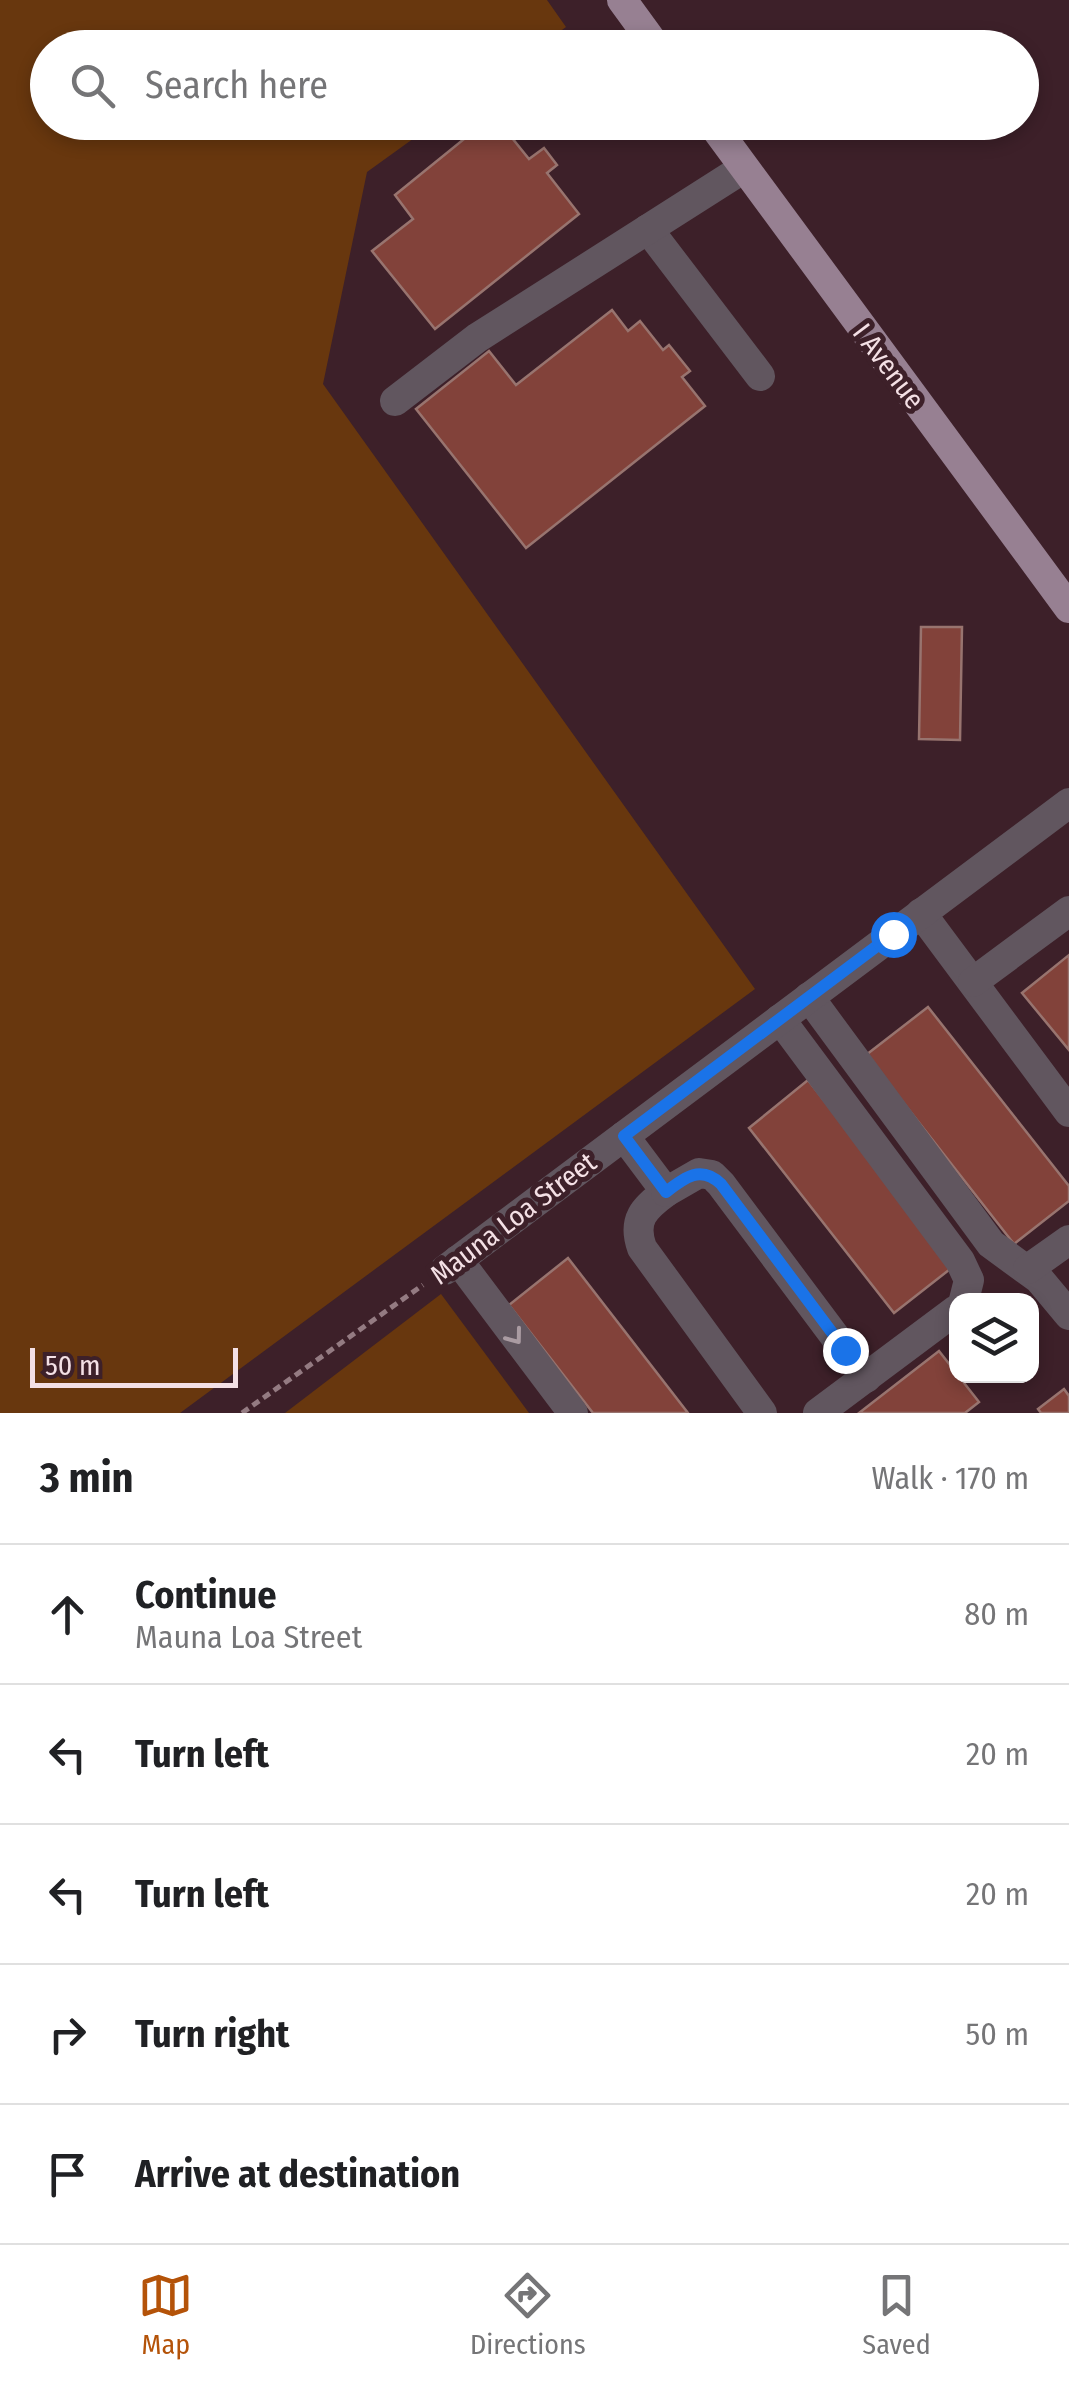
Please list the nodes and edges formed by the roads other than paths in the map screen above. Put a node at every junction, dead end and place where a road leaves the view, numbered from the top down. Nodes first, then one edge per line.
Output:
1 (622, 0) edge
2 (644, 30) edge
3 (724, 140) edge
4 (744, 168) junction
5 (648, 229) junction
6 (760, 376) dead end
7 (395, 401) dead end
8 (1069, 608) edge
9 (1069, 802) edge
10 (1069, 911) edge
11 (922, 913) junction
12 (973, 982) junction
13 (809, 998) junction
14 (780, 1019) junction
15 (1069, 1112) edge
16 (624, 1136) junction
17 (666, 1192) junction
18 (1069, 1240) edge
19 (1028, 1269) junction
20 (966, 1293) edge
21 (949, 1315) edge
22 (1069, 1315) edge
23 (866, 1378) junction
24 (573, 1413) edge
25 (762, 1413) edge
26 (818, 1413) edge

1 - 2 main road
3 - 4 main road, I Avenue
4 - 5 street
4 - 8 main road, I Avenue
5 - 6 street
5 - 7 street
9 - 11 street, Mauna Loa Street
10 - 12 street
11 - 12 street
11 - 13 street, Mauna Loa Street
12 - 15 street
13 - 14 street, Mauna Loa Street
13 - 19 street
14 - 16 street, Mauna Loa Street
14 - 20 street
16 - 17 street
16 -> 24 street, Mauna Loa Street
17 - 23 street
17 - 25 street
18 - 19 street
19 - 22 street
21 - 23 street
23 - 26 street

